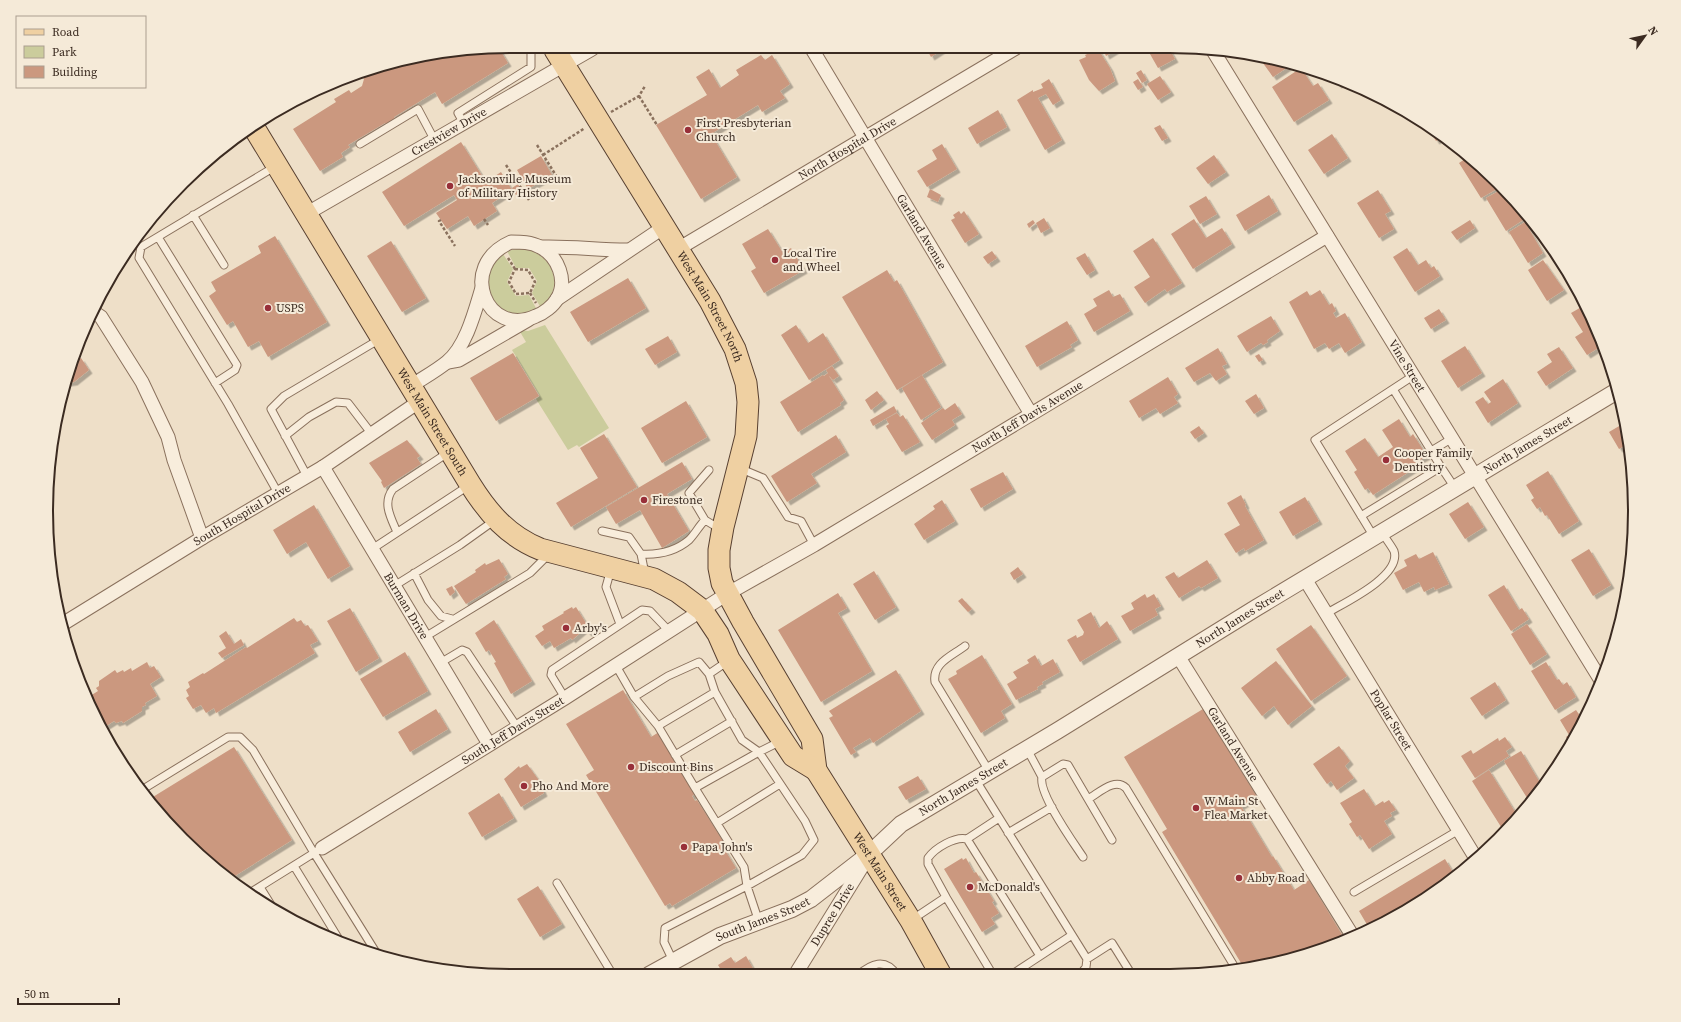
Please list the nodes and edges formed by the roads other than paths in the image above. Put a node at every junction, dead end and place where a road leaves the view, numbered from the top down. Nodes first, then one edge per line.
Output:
1 (532, 53) edge
2 (576, 53) edge
3 (814, 53) edge
4 (1008, 53) edge
5 (1216, 56) edge
6 (560, 57) edge
7 (464, 124) junction
8 (256, 131) edge
9 (865, 138) junction
10 (436, 141) junction
11 (360, 144) dead end
12 (277, 166) junction
13 (306, 214) junction
14 (193, 215) junction
15 (664, 227) junction
16 (1327, 236) junction
17 (158, 237) junction
18 (541, 247) junction
19 (678, 249) junction
20 (627, 250) junction
21 (224, 266) dead end
22 (482, 287) junction
23 (557, 299) junction
24 (97, 314) edge
25 (528, 320) junction
26 (382, 338) junction
27 (448, 362) junction
28 (1413, 376) junction
29 (215, 383) junction
30 (1393, 389) junction
31 (416, 394) junction
32 (1612, 394) edge
33 (1031, 414) junction
34 (371, 433) junction
35 (285, 436) junction
36 (1451, 439) junction
37 (450, 451) junction
38 (1431, 451) junction
39 (323, 467) junction
40 (1441, 467) junction
41 (738, 468) junction
42 (709, 470) dead end
43 (307, 476) junction
44 (1474, 476) junction
45 (470, 484) junction
46 (1454, 488) junction
47 (278, 493) junction
48 (1361, 516) junction
49 (495, 520) junction
50 (714, 525) junction
51 (602, 531) dead end
52 (398, 532) junction
53 (1378, 535) junction
54 (202, 538) junction
55 (814, 545) junction
56 (372, 548) junction
57 (550, 552) junction
58 (641, 554) junction
59 (611, 567) junction
60 (414, 573) junction
61 (646, 576) junction
62 (1306, 579) junction
63 (394, 586) junction
64 (727, 594) junction
65 (702, 610) junction
66 (1327, 613) junction
67 (452, 619) junction
68 (67, 622) edge
69 (620, 624) junction
70 (669, 631) junction
71 (425, 637) junction
72 (965, 646) dead end
73 (1178, 656) junction
74 (729, 660) junction
75 (440, 663) junction
76 (615, 664) junction
77 (709, 674) junction
78 (1597, 675) edge
79 (715, 692) junction
80 (634, 696) junction
81 (565, 698) junction
82 (732, 721) junction
83 (658, 726) junction
84 (517, 727) junction
85 (783, 740) junction
86 (489, 744) junction
87 (1027, 749) junction
88 (759, 752) junction
89 (675, 755) junction
90 (816, 770) junction
91 (982, 775) junction
92 (1042, 777) junction
93 (780, 784) junction
94 (146, 787) edge
95 (695, 788) junction
96 (1088, 799) junction
97 (1052, 807) junction
98 (999, 818) junction
99 (717, 823) junction
100 (1459, 830) junction
101 (1008, 833) junction
102 (967, 838) junction
103 (1112, 840) dead end
104 (318, 850) junction
105 (869, 854) junction
106 (1473, 854) edge
107 (1083, 858) dead end
108 (294, 866) junction
109 (557, 883) dead end
110 (260, 886) junction
111 (747, 886) junction
112 (254, 890) edge
113 (1354, 892) dead end
114 (946, 897) junction
115 (268, 899) edge
116 (911, 921) junction
117 (759, 922) junction
118 (1350, 932) edge
119 (336, 934) edge
120 (1072, 935) junction
121 (373, 948) edge
122 (1040, 956) junction
123 (1087, 959) junction
124 (673, 961) junction
125 (1233, 964) edge
126 (609, 969) edge
127 (659, 969) edge
128 (800, 969) edge
129 (865, 969) edge
130 (891, 969) edge
131 (939, 969) edge
132 (989, 969) edge
133 (1020, 969) edge
134 (1084, 969) edge
135 (1128, 969) edge

1 - 7 lane
2 - 6 street, Crestview Drive
3 - 9 street, Garland Avenue
4 - 9 street, North Hospital Drive
5 - 16 street, Vine Street
6 - 7 street, Crestview Drive
6 - 15 main road, West Main Street North
7 - 10 street, Crestview Drive
8 - 12 main road, West Main Street South
9 - 19 street, North Hospital Drive
9 - 33 street, Garland Avenue
10 - 11 lane
10 - 13 street, Crestview Drive
12 - 13 main road, West Main Street South
12 - 14 lane
13 - 26 main road, West Main Street South
14 - 17 lane
14 - 21 lane
15 - 19 main road, West Main Street North
15 - 20 street
16 - 28 street, Vine Street
16 - 33 street, North Jeff Davis Avenue
17 - 29 lane
17 - 29 lane
18 - 20 street
18 - 22 street
18 - 23 street
19 - 41 main road, West Main Street North
20 - 23 street
22 - 25 street
22 - 27 street
23 - 25 street
24 - 54 street
25 - 27 street
26 - 31 main road, West Main Street South
26 - 35 lane
27 - 31 street, South Hospital Drive
28 - 30 lane
28 - 36 street, Vine Street
29 - 47 lane
30 - 38 lane
30 - 48 lane
31 - 34 street, South Hospital Drive
31 - 37 main road, West Main Street South
32 - 44 street, North James Street
33 - 55 street, North Jeff Davis Avenue
34 - 35 lane
34 - 39 street, South Hospital Drive
35 - 43 lane
36 - 38 lane
36 - 44 street, Vine Street
37 - 45 main road, West Main Street South
37 - 52 lane
38 - 40 lane
39 - 43 street, South Hospital Drive
39 - 56 street, Burman Drive
40 - 46 lane
40 - 48 lane
41 - 50 main road, West Main Street North
41 - 55 lane
42 - 50 lane
43 - 47 street, South Hospital Drive
44 - 46 street, North James Street
44 - 78 street, Vine Street
45 - 49 main road, West Main Street South
45 - 52 lane
46 - 53 street, North James Street
47 - 54 street, South Hospital Drive
48 - 53 lane
49 - 57 main road, West Main Street South
49 - 60 lane
50 - 58 lane
50 - 64 main road, West Main Street North
51 - 58 lane
52 - 56 lane
53 - 62 street, North James Street
53 - 66 lane
54 - 68 street, South Hospital Drive
55 - 64 street, North Jeff Davis Avenue
56 - 63 street, Burman Drive
57 - 59 main road, West Main Street South
57 - 67 lane
58 - 61 lane
59 - 61 main road, West Main Street South
59 - 69 lane
60 - 63 lane
60 - 67 lane
61 - 65 main road, West Main Street South
62 - 66 street, Poplar Street
62 - 73 street, North James Street
63 - 71 street, Burman Drive
64 - 65 street, North Jeff Davis Avenue
64 - 90 main road, West Main Street
65 - 70 street, South Jeff Davis Street
65 - 74 main road, West Main Street
66 - 100 street, Poplar Street
67 - 71 lane
69 - 70 lane
69 - 81 lane
70 - 76 street, South Jeff Davis Street
71 - 75 street, Burman Drive
72 - 91 lane
73 - 87 street, North James Street
73 - 118 street, Garland Avenue
74 - 77 lane
74 - 85 main road, West Main Street
75 - 84 lane
75 - 86 street, Burman Drive
76 - 80 lane
76 - 81 street, South Jeff Davis Street
77 - 79 lane
77 - 80 lane
79 - 82 lane
79 - 83 lane
80 - 83 lane
81 - 84 street, South Jeff Davis Street
82 - 88 lane
82 - 89 lane
83 - 89 lane
84 - 86 street, South Jeff Davis Street
85 - 88 lane
85 - 90 main road, West Main Street
86 - 104 street, South Jeff Davis Street
87 - 91 street, North James Street
87 - 92 lane
88 - 93 lane
88 - 95 lane
89 - 95 lane
90 - 105 main road, West Main Street
91 - 98 lane
91 - 105 street, North James Street
92 - 96 lane
92 - 97 lane
93 - 99 lane
93 - 111 lane
94 - 104 lane
95 - 99 lane
96 - 103 lane
96 - 125 lane
97 - 101 lane
97 - 107 lane
98 - 101 lane
98 - 102 lane
99 - 111 lane
100 - 106 street, Poplar Street
100 - 113 lane
101 - 120 lane
102 - 114 lane
102 - 122 lane
104 - 108 lane
104 - 121 lane
105 - 116 main road, West Main Street
105 - 117 street, South James Street
105 - 128 street, Dupree Drive
108 - 110 lane
108 - 119 lane
109 - 126 lane
110 - 112 lane
110 - 115 lane
111 - 117 lane
111 - 124 lane
114 - 116 lane
114 - 132 lane
116 - 131 main road, West Main Street
117 - 124 street, South James Street
120 - 122 lane
120 - 123 lane
122 - 133 lane
123 - 134 lane
123 - 135 lane
124 - 127 street, South James Street
129 - 130 lane

